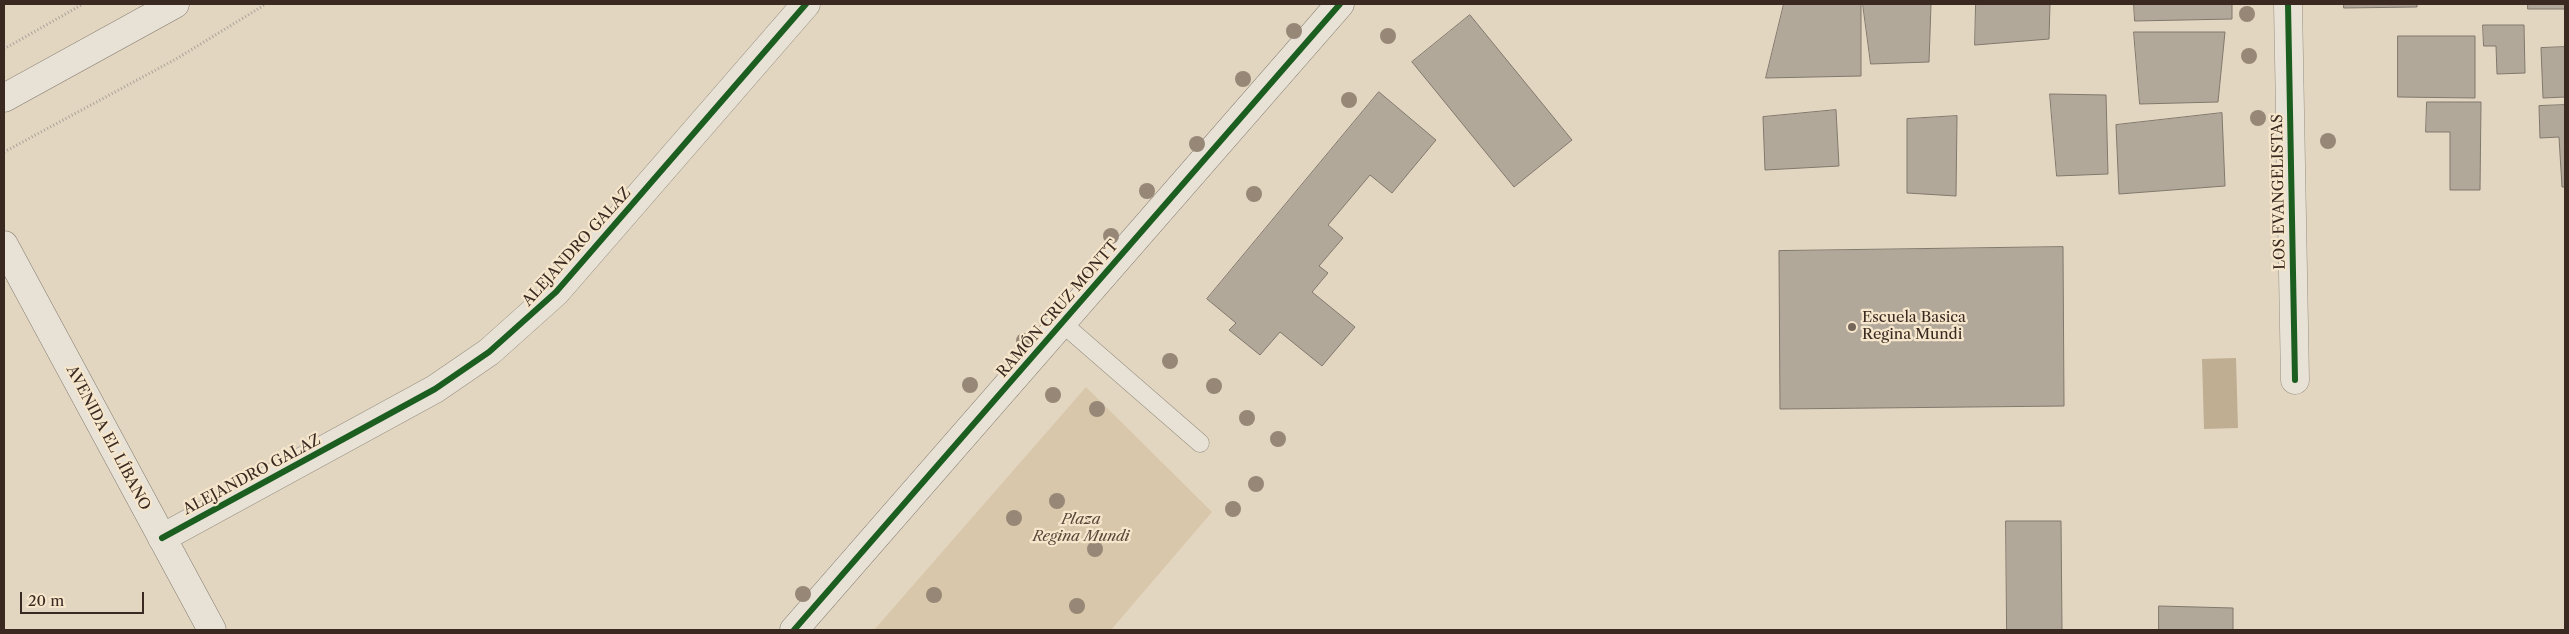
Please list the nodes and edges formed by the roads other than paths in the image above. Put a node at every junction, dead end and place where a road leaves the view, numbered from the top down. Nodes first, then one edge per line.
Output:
1 (175, 4) edge
2 (806, 4) edge
3 (1340, 4) edge
4 (2288, 4) edge
5 (4, 98) edge
6 (4, 245) edge
7 (1062, 323) junction
8 (2295, 380) dead end
9 (1200, 444) dead end
10 (162, 538) junction
11 (212, 630) edge
12 (794, 630) edge

1 - 5 street
2 - 10 street, ALEJANDRO GALAZ
3 - 7 street, RAMÓN CRUZ MONTT
4 - 8 street, LOS EVANGELISTAS
6 - 10 street, AVENIDA EL LÍBANO
7 - 9 lane
7 - 12 street, RAMÓN CRUZ MONTT
10 - 11 street, AVENIDA EL LÍBANO

